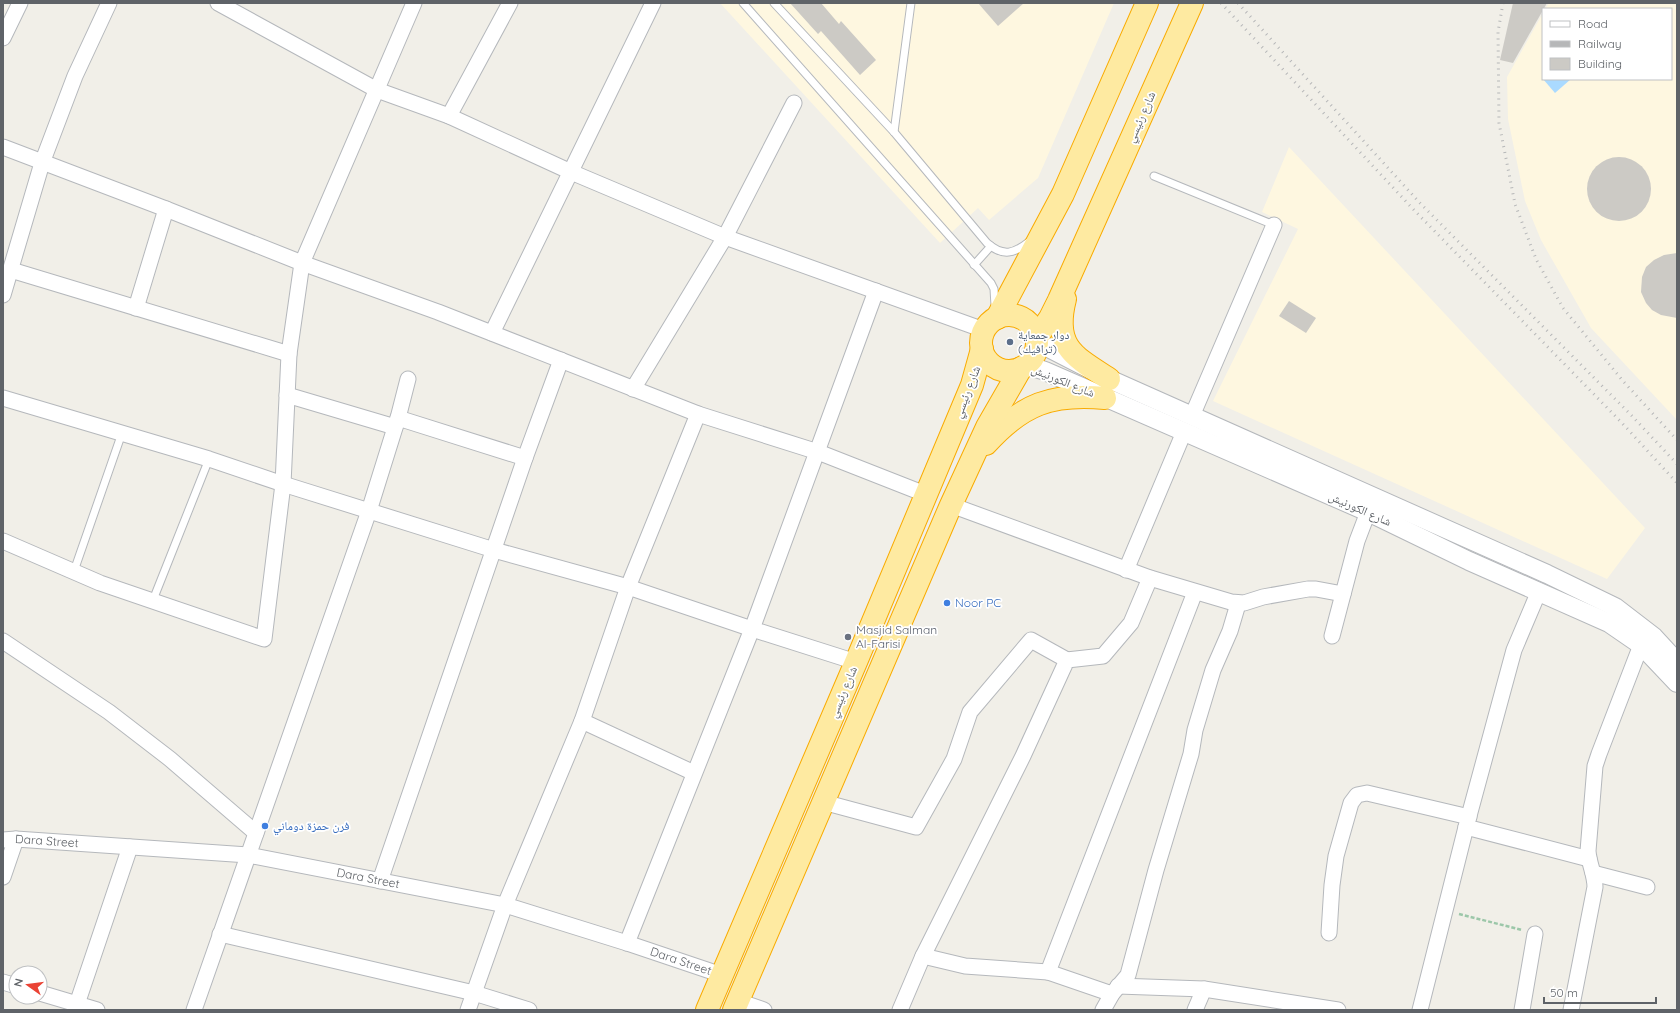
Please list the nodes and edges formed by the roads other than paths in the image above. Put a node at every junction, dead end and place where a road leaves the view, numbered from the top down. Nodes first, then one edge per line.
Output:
1 (20, 3) edge
2 (110, 3) edge
3 (414, 3) edge
4 (510, 3) edge
5 (653, 3) edge
6 (743, 3) edge
7 (774, 3) edge
8 (911, 3) edge
9 (1147, 3) edge
10 (221, 4) edge
11 (1191, 5) edge
12 (7, 20) edge
13 (3, 38) edge
14 (377, 90) junction
15 (794, 103) dead end
16 (449, 116) junction
17 (894, 132) junction
18 (3, 148) edge
19 (42, 163) junction
20 (571, 172) junction
21 (1154, 176) dead end
22 (166, 209) junction
23 (1050, 220) junction
24 (1274, 225) joint
25 (725, 237) junction
26 (991, 246) junction
27 (9, 252) edge
28 (1079, 257) junction
29 (302, 263) junction
30 (974, 265) junction
31 (11, 270) junction
32 (876, 291) junction
33 (3, 295) edge
34 (136, 308) junction
35 (989, 329) junction
36 (492, 333) junction
37 (1037, 340) junction
38 (289, 354) junction
39 (561, 360) junction
40 (1023, 367) junction
41 (408, 379) dead end
42 (1107, 388) junction
43 (633, 389) junction
44 (287, 395) junction
45 (3, 398) edge
46 (698, 414) junction
47 (397, 422) junction
48 (1188, 424) junction
49 (122, 434) junction
50 (818, 452) junction
51 (525, 458) junction
52 (209, 459) junction
53 (964, 474) junction
54 (283, 484) junction
55 (925, 494) junction
56 (951, 504) junction
57 (369, 511) junction
58 (1368, 512) junction
59 (3, 541) edge
60 (1476, 543) junction
61 (494, 550) junction
62 (1469, 561) junction
63 (1126, 570) junction
64 (74, 571) junction
65 (1150, 578) junction
66 (628, 587) junction
67 (1539, 591) junction
68 (1195, 592) junction
69 (1342, 594) junction
70 (153, 600) junction
71 (1238, 604) junction
72 (752, 629) junction
73 (1332, 636) dead end
74 (3, 641) edge
75 (1641, 645) junction
76 (1067, 660) junction
77 (856, 662) junction
78 (1677, 662) edge
79 (1677, 683) edge
80 (582, 721) junction
81 (694, 773) junction
82 (822, 802) junction
83 (1467, 822) junction
84 (256, 833) junction
85 (10, 839) edge
86 (130, 847) junction
87 (248, 855) junction
88 (1588, 859) junction
89 (1593, 873) junction
90 (3, 877) edge
91 (380, 881) junction
92 (1647, 887) dead end
93 (506, 905) junction
94 (1329, 933) dead end
95 (220, 934) junction
96 (1534, 934) road end
97 (627, 943) junction
98 (923, 956) junction
99 (1048, 972) junction
100 (722, 975) junction
101 (1204, 989) junction
102 (1115, 990) junction
103 (474, 994) junction
104 (48, 996) edge
105 (736, 1005) edge
106 (76, 1007) edge
107 (97, 1010) edge
108 (194, 1010) edge
109 (468, 1010) edge
110 (529, 1010) edge
111 (707, 1010) edge
112 (764, 1010) edge
113 (900, 1010) edge
114 (1103, 1010) edge
115 (1195, 1010) edge
116 (1338, 1010) edge
117 (1420, 1010) edge
118 (1522, 1010) edge
119 (1571, 1010) edge

1 - 12 street
2 - 19 street
3 - 14 street
4 - 16 street
5 - 20 street
6 - 30 lane
7 - 17 lane
8 - 17 lane
9 - 23 highway, شارع رئيسي
10 - 14 street
11 - 28 highway, شارع رئيسي
12 - 13 street
14 - 16 street
14 - 29 street
15 - 25 street
16 - 20 street
17 - 26 lane
18 - 19 street
19 - 22 street
19 - 27 street
20 - 25 street
20 - 36 street
21 - 24 lane
22 - 29 street
22 - 34 street
23 - 26 lane
23 - 35 highway, شارع رئيسي
24 - 48 street
25 - 32 street
25 - 43 street
26 - 30 lane
27 - 31 street
28 - 37 highway, شارع رئيسي
28 - 42 highway
29 - 36 street
29 - 38 street
30 - 35 lane
31 - 33 street
31 - 34 street
32 - 35 street
32 - 50 street
34 - 38 street
35 - 37 highway
35 - 40 highway
35 - 55 highway, شارع رئيسي
36 - 39 street
37 - 40 highway
37 - 42 street, شارع الكورنيش
38 - 44 street
39 - 43 street
39 - 51 street
40 - 42 street, شارع الكورنيش
40 - 53 highway, شارع رئيسي
41 - 47 street
42 - 48 street, شارع الكورنيش
42 - 53 highway
43 - 46 street
44 - 47 street
44 - 54 street
45 - 49 street
46 - 50 street
46 - 66 street
47 - 51 street
47 - 57 street
48 - 58 street, شارع الكورنيش
48 - 60 street, شارع الكورنيش
48 - 63 street
49 - 52 street
49 - 64 lane
50 - 55 street
50 - 72 street
51 - 61 street
52 - 54 street
52 - 70 lane
53 - 56 highway, شارع رئيسي
54 - 57 street
54 - 70 street
55 - 77 highway, شارع رئيسي
56 - 63 street
56 - 82 highway, شارع رئيسي
57 - 61 street
57 - 84 street
58 - 62 street, شارع الكورنيش
58 - 69 street
59 - 64 street
60 - 62 street
60 - 78 street, شارع الكورنيش
61 - 66 street
61 - 91 street
62 - 67 street, شارع الكورنيش
63 - 65 street
64 - 70 street
65 - 68 street
65 - 76 street
66 - 72 street
66 - 80 street
67 - 75 street, شارع الكورنيش
67 - 83 street
68 - 71 street
68 - 99 street
69 - 71 street
69 - 73 street
71 - 102 street
72 - 77 street
72 - 81 street
74 - 84 street
75 - 79 street, شارع الكورنيش
75 - 88 street
76 - 82 street
76 - 98 street
77 - 100 highway, شارع رئيسي
80 - 81 street
80 - 93 street
81 - 97 street
82 - 105 highway, شارع رئيسي
83 - 88 street
83 - 94 street
83 - 117 street
84 - 87 street
85 - 86 street, Dara Street
85 - 90 street
86 - 87 street, Dara Street
86 - 106 street
87 - 91 street, Dara Street
87 - 95 street
88 - 89 street
89 - 92 street
89 - 119 street
91 - 93 street, Dara Street
93 - 97 street, Dara Street
93 - 103 street
95 - 103 street
95 - 108 street
96 - 118 street
97 - 100 street, Dara Street
98 - 99 street
98 - 113 street
99 - 102 street
100 - 111 highway, شارع رئيسي
101 - 102 street
101 - 115 street
101 - 116 street
102 - 114 street
103 - 109 street
103 - 110 street
104 - 106 street
105 - 112 street
106 - 107 street

